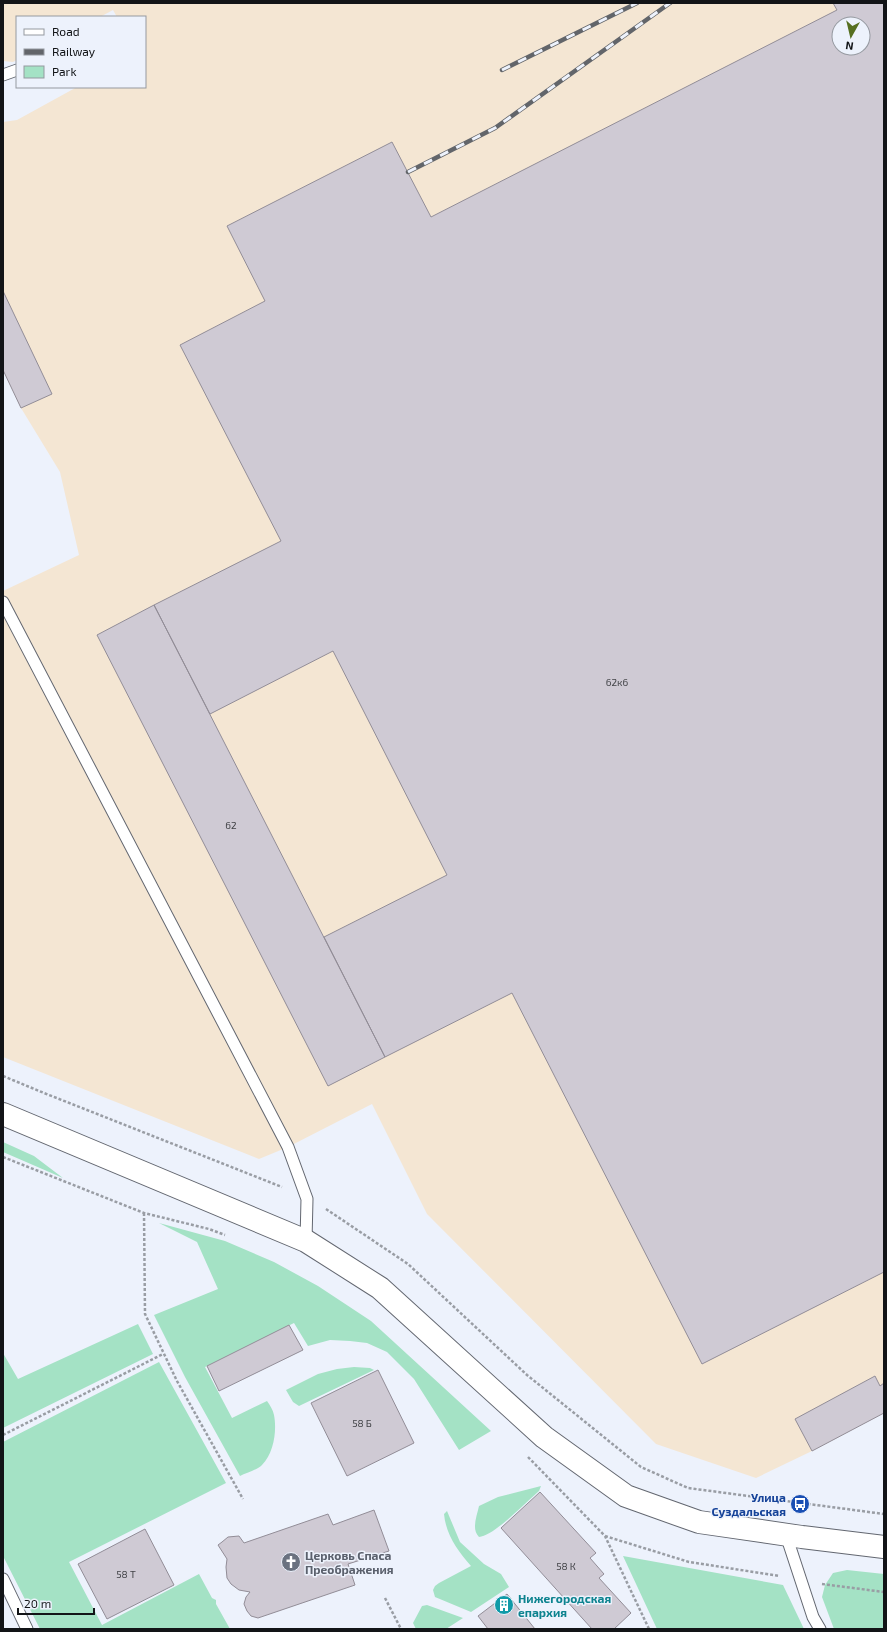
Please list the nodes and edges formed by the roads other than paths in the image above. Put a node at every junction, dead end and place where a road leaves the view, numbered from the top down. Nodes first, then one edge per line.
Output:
1 (16, 70) edge
2 (3, 75) edge
3 (3, 602) edge
4 (3, 1114) edge
5 (306, 1241) junction
6 (786, 1535) junction
7 (884, 1546) edge
8 (3, 1579) edge
9 (28, 1629) edge
10 (820, 1629) edge

1 - 2 lane
3 - 5 lane
4 - 5 street
5 - 6 street
6 - 7 street
6 - 10 lane
8 - 9 lane

